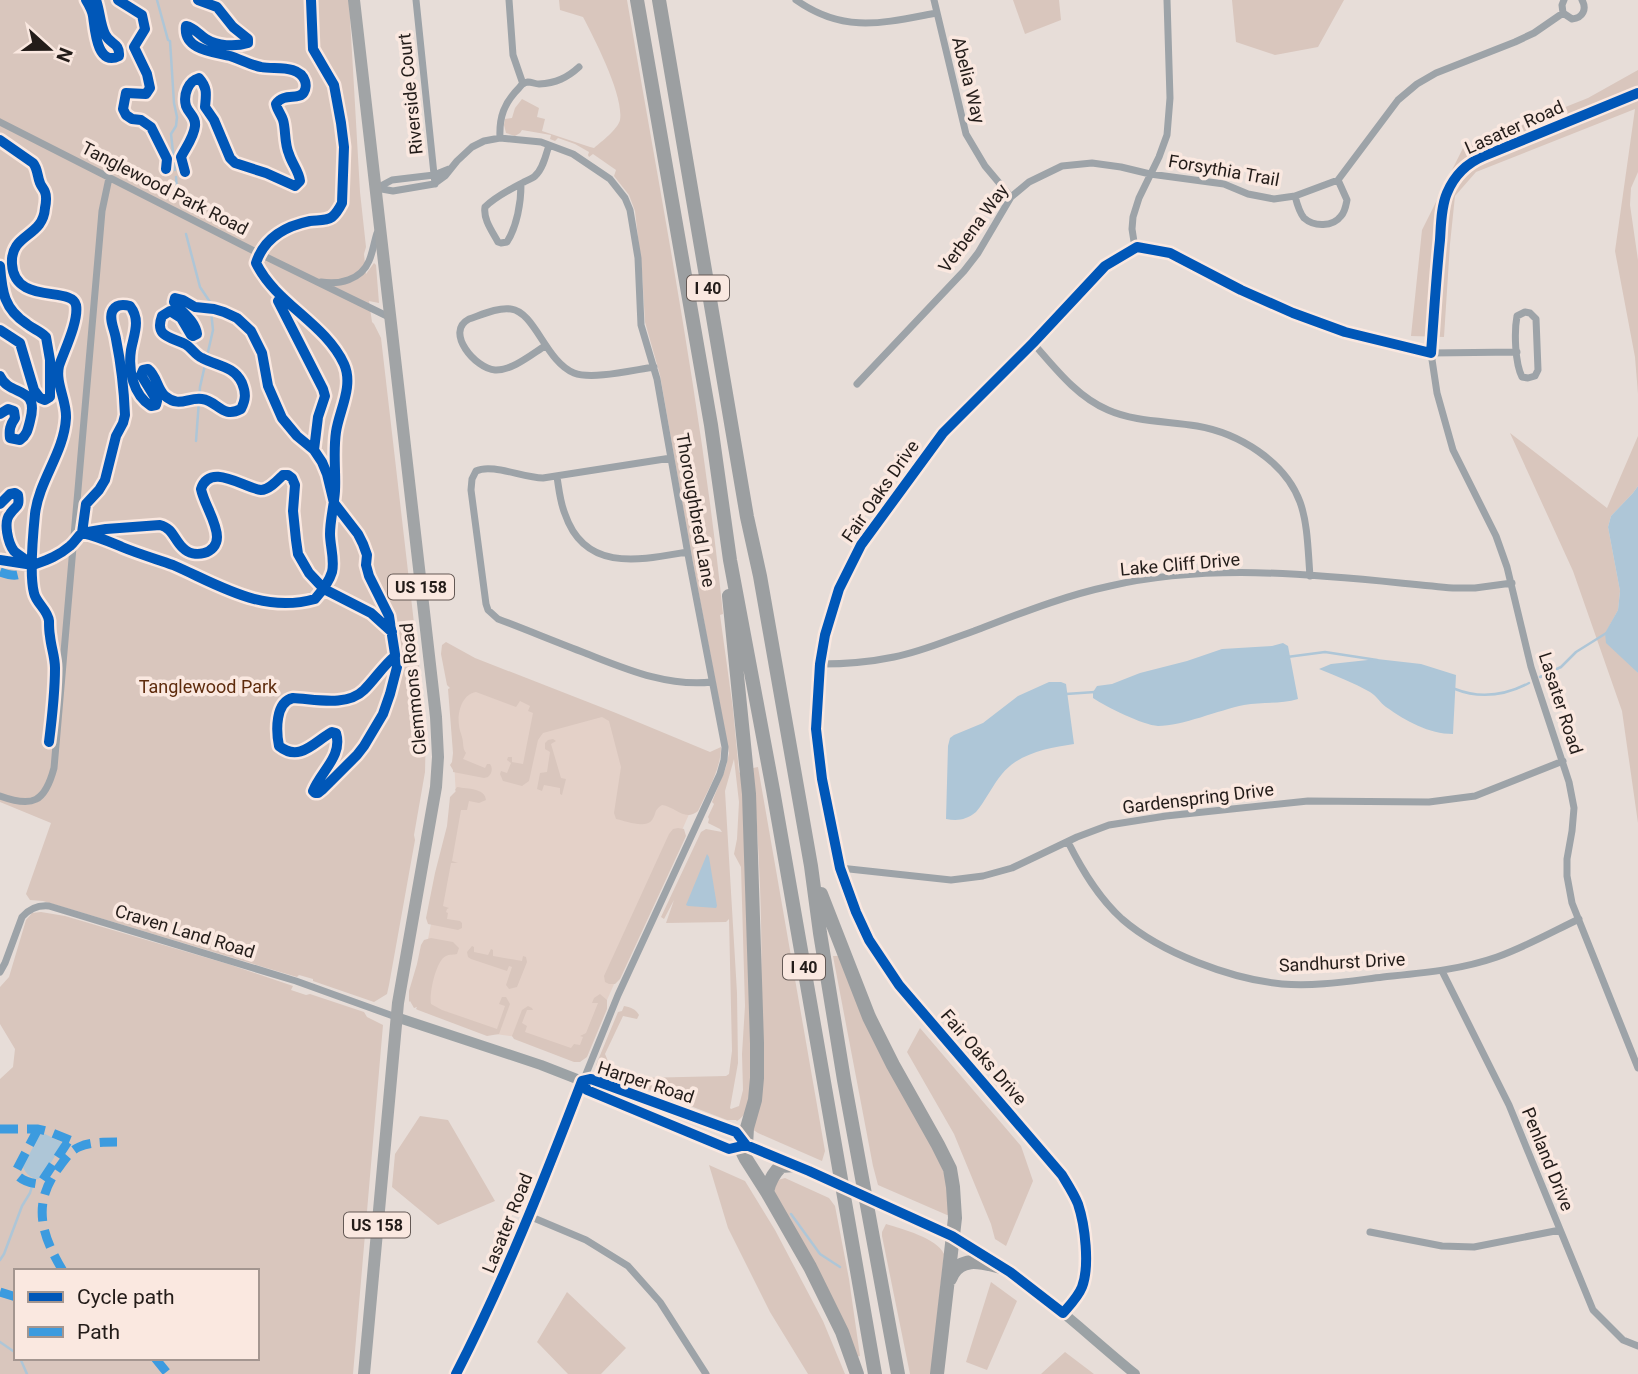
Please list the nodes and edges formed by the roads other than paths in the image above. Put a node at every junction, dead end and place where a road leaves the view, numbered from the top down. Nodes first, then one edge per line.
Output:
1 (354, 0) edge
2 (416, 0) edge
3 (509, 0) edge
4 (637, 0) edge
5 (659, 0) edge
6 (796, 0) edge
7 (934, 0) edge
8 (1167, 0) edge
9 (1564, 0) edge
10 (1582, 0) edge
11 (936, 13) junction
12 (1563, 13) junction
13 (579, 67) dead end
14 (523, 84) junction
15 (1638, 93) edge
16 (0, 122) edge
17 (500, 138) junction
18 (549, 145) junction
19 (450, 169) junction
20 (1150, 174) junction
21 (434, 175) junction
22 (109, 178) junction
23 (1338, 180) junction
24 (435, 184) junction
25 (521, 184) junction
26 (376, 188) junction
27 (1295, 196) junction
28 (1011, 197) junction
29 (380, 226) junction
30 (1135, 248) junction
31 (312, 281) junction
32 (391, 318) junction
33 (1033, 343) junction
34 (545, 346) junction
35 (1517, 352) junction
36 (1431, 353) junction
37 (654, 368) junction
38 (858, 384) dead end
39 (671, 458) junction
40 (557, 477) junction
41 (687, 552) junction
42 (730, 560) junction
43 (1310, 576) junction
44 (1512, 583) junction
45 (820, 664) junction
46 (712, 682) junction
47 (1563, 761) junction
48 (0, 796) edge
49 (1068, 842) junction
50 (811, 866) junction
51 (840, 867) junction
52 (1579, 919) junction
53 (1442, 971) junction
54 (0, 972) edge
55 (396, 1017) junction
56 (1638, 1068) edge
57 (582, 1081) junction
58 (746, 1145) junction
59 (802, 1168) junction
60 (767, 1192) junction
61 (529, 1216) junction
62 (1560, 1230) junction
63 (1370, 1232) dead end
64 (952, 1236) junction
65 (1002, 1267) junction
66 (948, 1283) junction
67 (1063, 1313) junction
68 (1638, 1346) edge
69 (364, 1374) edge
70 (456, 1374) edge
71 (706, 1374) edge
72 (858, 1374) edge
73 (875, 1374) edge
74 (898, 1374) edge
75 (937, 1374) edge
76 (1135, 1374) edge

1 - 26 main road, Clemmons Road / US 158
2 - 21 street, Riverside Court
3 - 14 street
4 - 42 highway, I 40
5 - 50 highway, I 40
6 - 11 street
7 - 11 street, Abelia Way
8 - 20 street
9 - 12 street
10 - 12 street
11 - 28 street, Abelia Way
12 - 23 street
13 - 14 street
14 - 17 street
15 - 36 street, Lasater Road
16 - 22 street, Tanglewood Park Road
17 - 18 street, Thoroughbred Lane
17 - 19 street, Thoroughbred Lane
18 - 25 street
18 - 37 street, Thoroughbred Lane
19 - 21 street, Thoroughbred Lane
19 - 24 street
20 - 27 street, Forsythia Trail
20 - 28 street, Verbena Way
20 - 30 street
21 - 24 street, Riverside Court
21 - 26 street, Thoroughbred Lane
22 - 31 street, Tanglewood Park Road
22 - 48 street
23 - 27 street, Forsythia Trail
23 - 27 street
24 - 26 street
25 - 25 street
26 - 29 main road, Clemmons Road / US 158
28 - 38 street, Verbena Way
29 - 31 street
29 - 32 main road, Clemmons Road / US 158
30 - 33 street, Fair Oaks Drive
30 - 36 street
31 - 32 street, Tanglewood Park Road
32 - 55 main road, Clemmons Road / US 158
33 - 43 street
33 - 45 street, Fair Oaks Drive
34 - 34 street
34 - 37 street
35 - 35 street
35 - 36 street
36 - 44 street, Lasater Road
37 - 39 street, Thoroughbred Lane
39 - 40 street
39 - 41 street, Thoroughbred Lane
40 - 41 street
40 - 46 street
41 - 46 street, Thoroughbred Lane
42 - 58 highway
42 - 73 highway, I 40
43 - 44 street, Lake Cliff Drive
43 - 45 street, Lake Cliff Drive
44 - 47 street, Lasater Road
45 - 51 street, Fair Oaks Drive
46 - 57 street, Thoroughbred Lane
47 - 49 street, Gardenspring Drive
47 - 52 street, Lasater Road
49 - 51 street, Gardenspring Drive
49 - 53 street, Sandhurst Drive
50 - 64 highway
50 - 74 highway, I 40
51 - 67 street, Fair Oaks Drive
52 - 53 street, Sandhurst Drive
52 - 56 street, Lasater Road
53 - 62 street, Penland Drive
54 - 55 street, Craven Land Road
55 - 57 main road, Harper Road
55 - 69 main road, Clemmons Road / US 158
57 - 58 main road, Harper Road
57 - 58 main road, Harper Road
57 - 61 street, Lasater Road
58 - 59 main road, Harper Road
58 - 60 highway
59 - 60 highway
59 - 64 main road, Harper Road, bridge
60 - 72 highway
61 - 70 street, Lasater Road
61 - 71 street
62 - 63 street
62 - 68 street, Penland Drive
64 - 65 main road, Harper Road
64 - 66 highway
65 - 66 highway
65 - 67 main road, Harper Road
66 - 75 highway
67 - 76 main road, Harper Road

